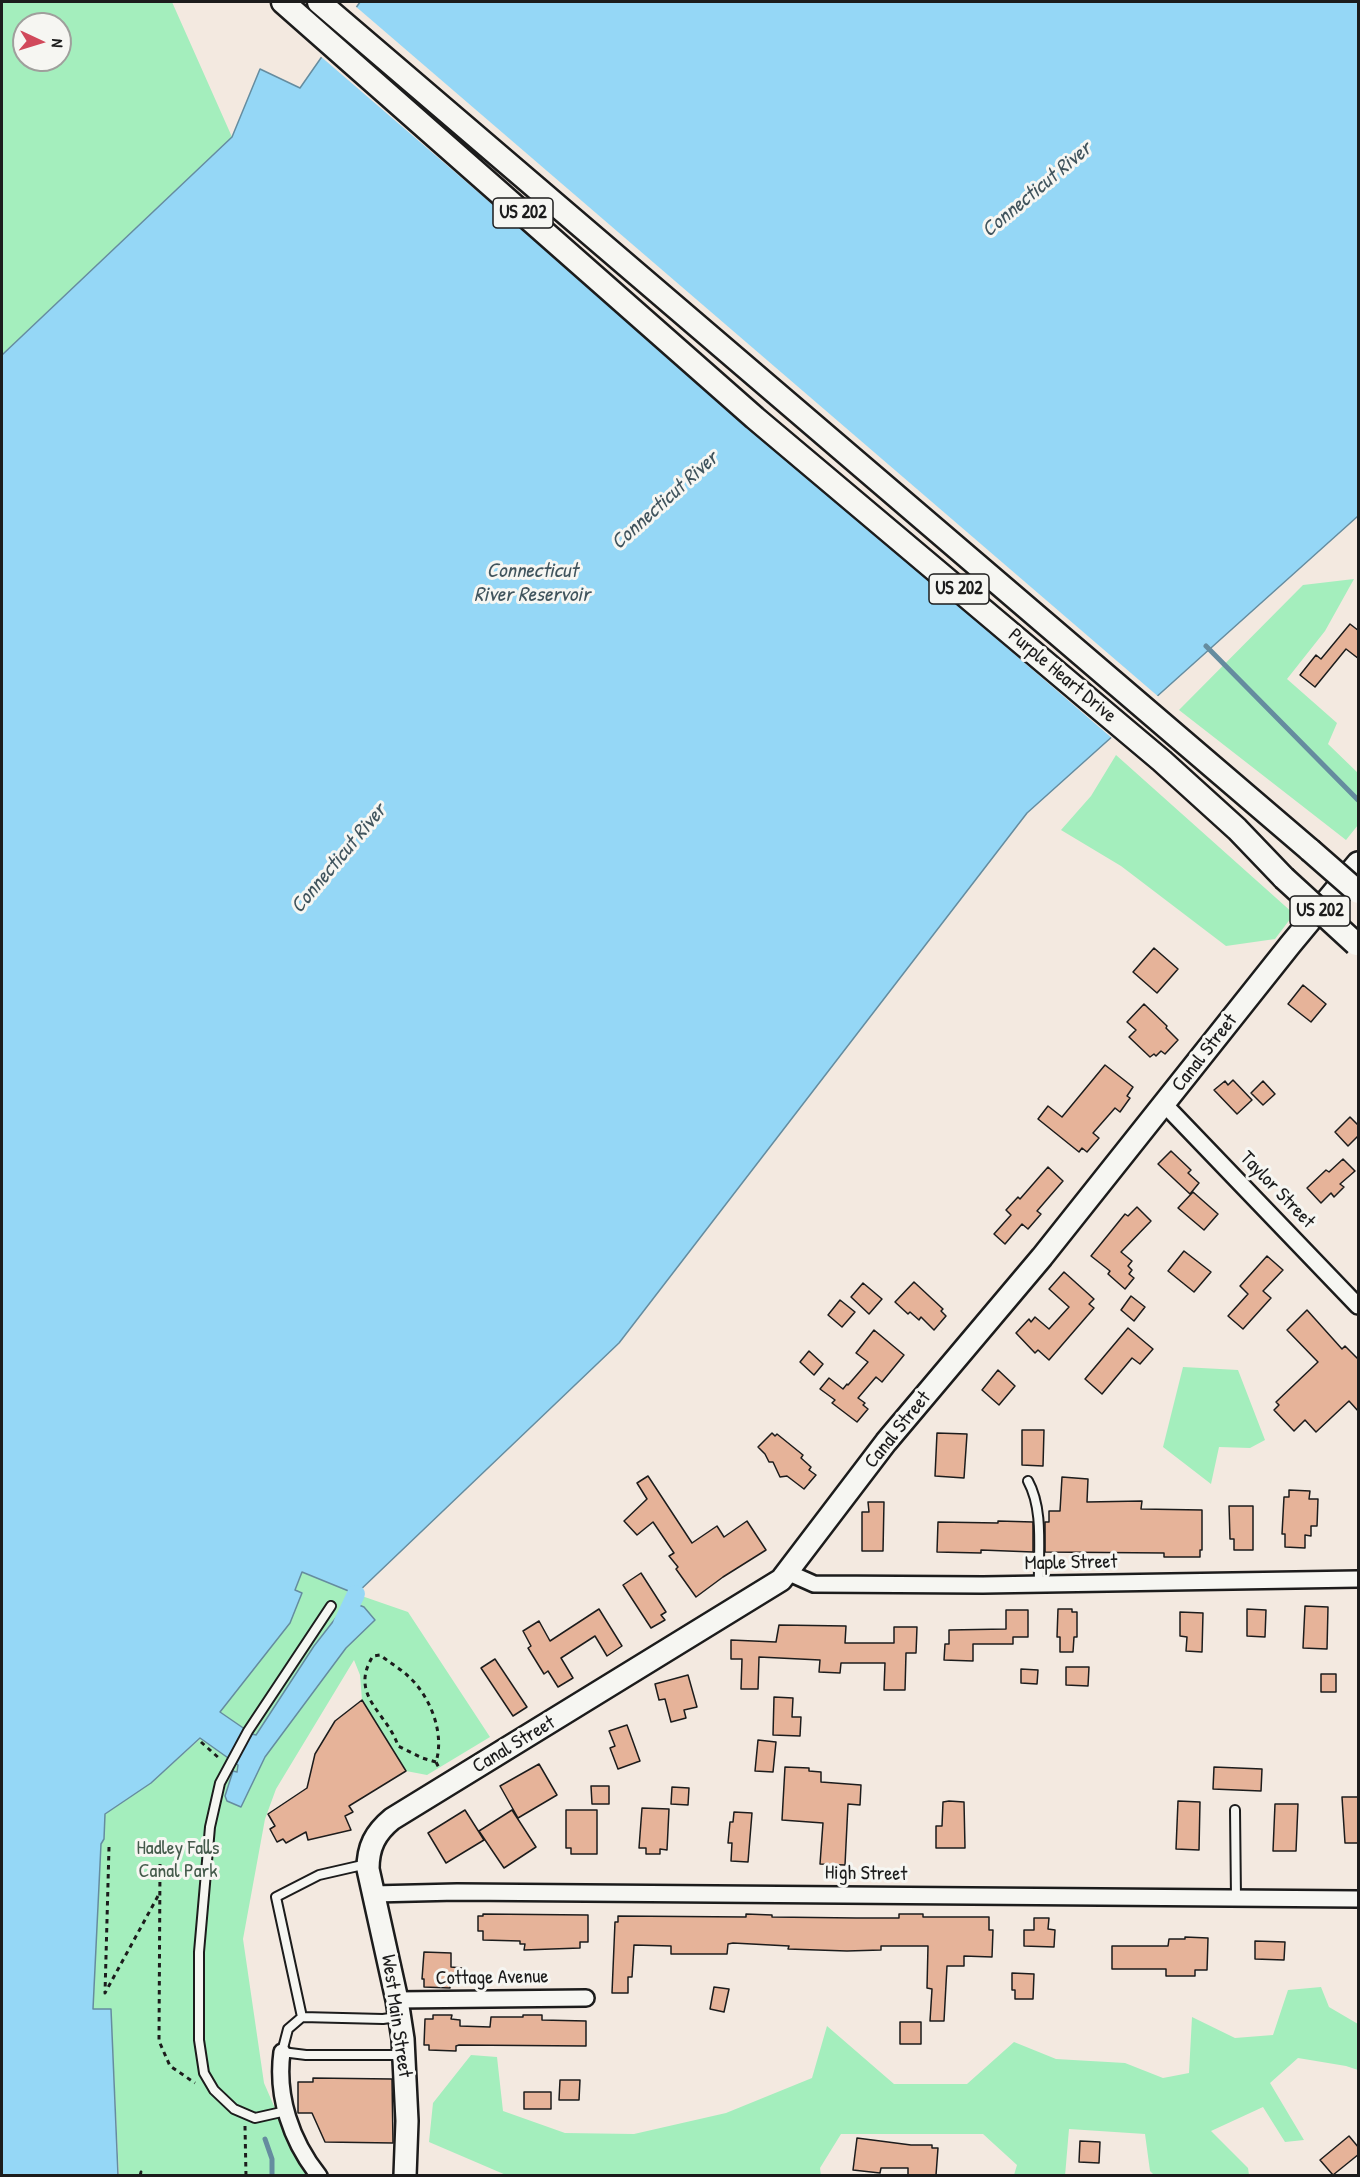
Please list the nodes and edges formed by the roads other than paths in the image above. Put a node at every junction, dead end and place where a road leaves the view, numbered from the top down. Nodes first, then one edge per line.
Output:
1 (319, 2) edge
2 (287, 5) edge
3 (1359, 863) edge
4 (1359, 892) edge
5 (1357, 946) edge
6 (1165, 1105) junction
7 (1359, 1306) edge
8 (1028, 1481) dead end
9 (788, 1572) junction
10 (1359, 1580) edge
11 (1039, 1584) junction
12 (331, 1606) dead end
13 (1235, 1810) dead end
14 (368, 1864) junction
15 (373, 1894) junction
16 (1236, 1898) junction
17 (1359, 1899) edge
18 (586, 1998) dead end
19 (399, 2008) junction
20 (302, 2017) junction
21 (282, 2052) junction
22 (404, 2055) junction
23 (286, 2111) junction
24 (319, 2175) edge
25 (405, 2175) edge

1 - 4 main road, Purple Heart Drive / US 202, bridge
2 - 5 main road, Purple Heart Drive / US 202, bridge
3 - 6 street, Canal Street
6 - 7 street, Taylor Street
6 - 9 street, Canal Street
8 - 11 lane
9 - 11 street, Maple Street
9 - 14 street, Canal Street
10 - 11 street, Maple Street
12 - 23 lane
13 - 16 lane
14 - 15 street, Canal Street
14 - 20 lane
15 - 16 street, High Street
15 - 19 street, West Main Street
16 - 17 street, High Street
18 - 19 street, Cottage Avenue
19 - 20 lane
19 - 22 street, West Main Street
20 - 21 lane
21 - 22 lane
21 - 23 street
22 - 25 street, West Main Street
23 - 24 street

